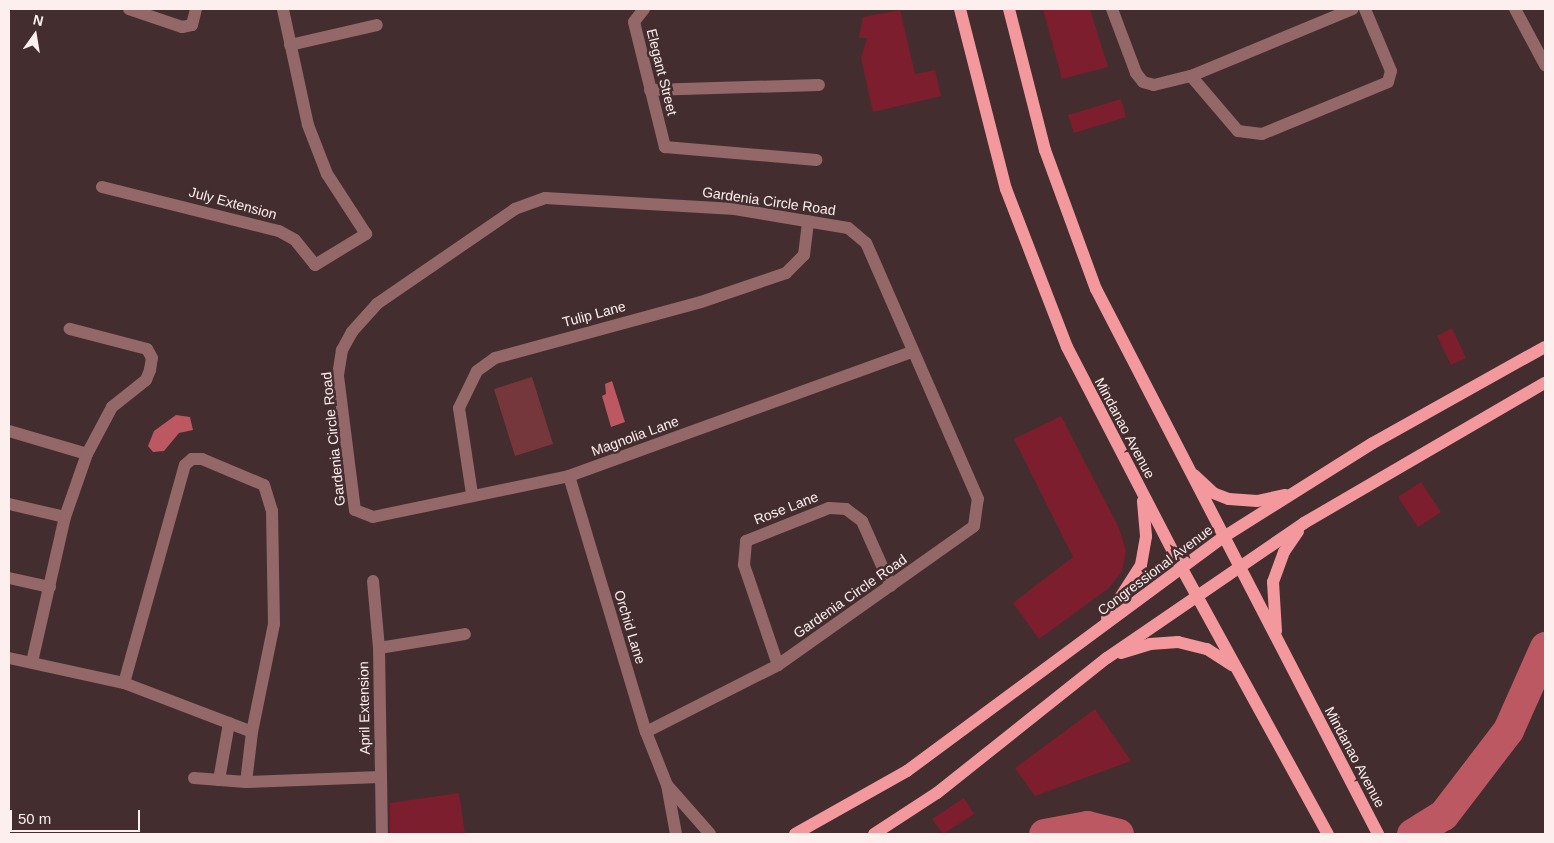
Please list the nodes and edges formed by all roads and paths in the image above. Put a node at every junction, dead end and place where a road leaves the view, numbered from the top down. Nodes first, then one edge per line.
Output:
1 (130, 9) edge
2 (196, 9) edge
3 (283, 9) edge
4 (644, 9) edge
5 (960, 9) edge
6 (1009, 9) edge
7 (1112, 9) edge
8 (1352, 9) edge
9 (1365, 9) edge
10 (1515, 9) edge
11 (377, 25) dead end
12 (290, 45) junction
13 (1545, 65) edge
14 (1191, 76) junction
15 (819, 85) dead end
16 (650, 90) junction
17 (816, 160) dead end
18 (102, 187) dead end
19 (808, 221) junction
20 (70, 329) dead end
21 (1545, 347) edge
22 (911, 352) junction
23 (1545, 383) edge
24 (9, 430) edge
25 (87, 454) junction
26 (1180, 458) junction
27 (569, 476) junction
28 (1142, 491) junction
29 (1296, 491) junction
30 (472, 494) junction
31 (9, 504) edge
32 (361, 515) joint
33 (65, 517) junction
34 (1304, 523) junction
35 (1222, 538) junction
36 (1181, 567) junction
37 (1238, 568) junction
38 (9, 578) edge
39 (373, 581) dead end
40 (891, 586) junction
41 (50, 587) junction
42 (1198, 597) junction
43 (465, 634) dead end
44 (1093, 635) junction
45 (1280, 646) junction
46 (378, 648) junction
47 (9, 658) edge
48 (1107, 658) junction
49 (32, 662) junction
50 (778, 665) junction
51 (1236, 668) junction
52 (124, 683) junction
53 (229, 723) junction
54 (252, 732) junction
55 (646, 732) junction
56 (380, 777) junction
57 (194, 778) dead end
58 (219, 780) junction
59 (246, 782) junction
60 (667, 785) junction
61 (382, 834) edge
62 (676, 834) edge
63 (710, 834) edge
64 (795, 834) edge
65 (874, 834) edge
66 (1328, 834) edge
67 (1378, 834) edge

1 - 2 street
3 - 12 street
4 - 16 street, Elegant Street
5 - 28 main road, Mindanao Avenue
6 - 26 main road, Mindanao Avenue
7 - 14 street
8 - 14 street
9 - 14 street
10 - 13 street
11 - 12 street
12 - 18 street, July Extension
15 - 16 street
16 - 17 street, Elegant Street
19 - 22 street, Gardenia Circle Road
19 - 30 street, Tulip Lane
19 - 32 street, Gardenia Circle Road
20 - 25 street
21 - 29 main road, Congressional Avenue
22 - 27 street, Magnolia Lane
22 - 40 street, Gardenia Circle Road
23 - 34 main road
24 - 25 street
25 - 33 street
26 - 29 main road
26 - 35 main road, Mindanao Avenue
27 - 30 street, Magnolia Lane
27 - 55 street, Orchid Lane
28 - 36 main road, Mindanao Avenue
28 - 44 main road
29 - 35 main road, Congressional Avenue
30 - 32 street, Magnolia Lane
31 - 33 street
33 - 41 street
34 - 37 main road
34 - 45 main road
35 - 36 main road, Congressional Avenue
35 - 37 main road, Mindanao Avenue
36 - 42 main road, Mindanao Avenue
36 - 44 main road, Congressional Avenue
37 - 42 main road
37 - 45 main road, Mindanao Avenue
38 - 41 street
39 - 46 street, April Extension
40 - 50 street, Gardenia Circle Road
40 - 50 street, Rose Lane
41 - 49 street
42 - 48 main road
42 - 51 main road, Mindanao Avenue
43 - 46 street
44 - 64 main road, Congressional Avenue
45 - 67 main road, Mindanao Avenue
46 - 56 street, April Extension
47 - 49 street
48 - 51 main road
48 - 65 main road
49 - 52 street
50 - 55 street, Gardenia Circle Road
51 - 66 main road, Mindanao Avenue
52 - 53 street
52 - 54 street
53 - 54 street
53 - 58 street
54 - 59 street
55 - 60 street, Orchid Lane
56 - 59 street
56 - 61 street, April Extension
57 - 58 street
58 - 59 street
60 - 62 street, Orchid Lane
60 - 63 street, Orchid Lane

